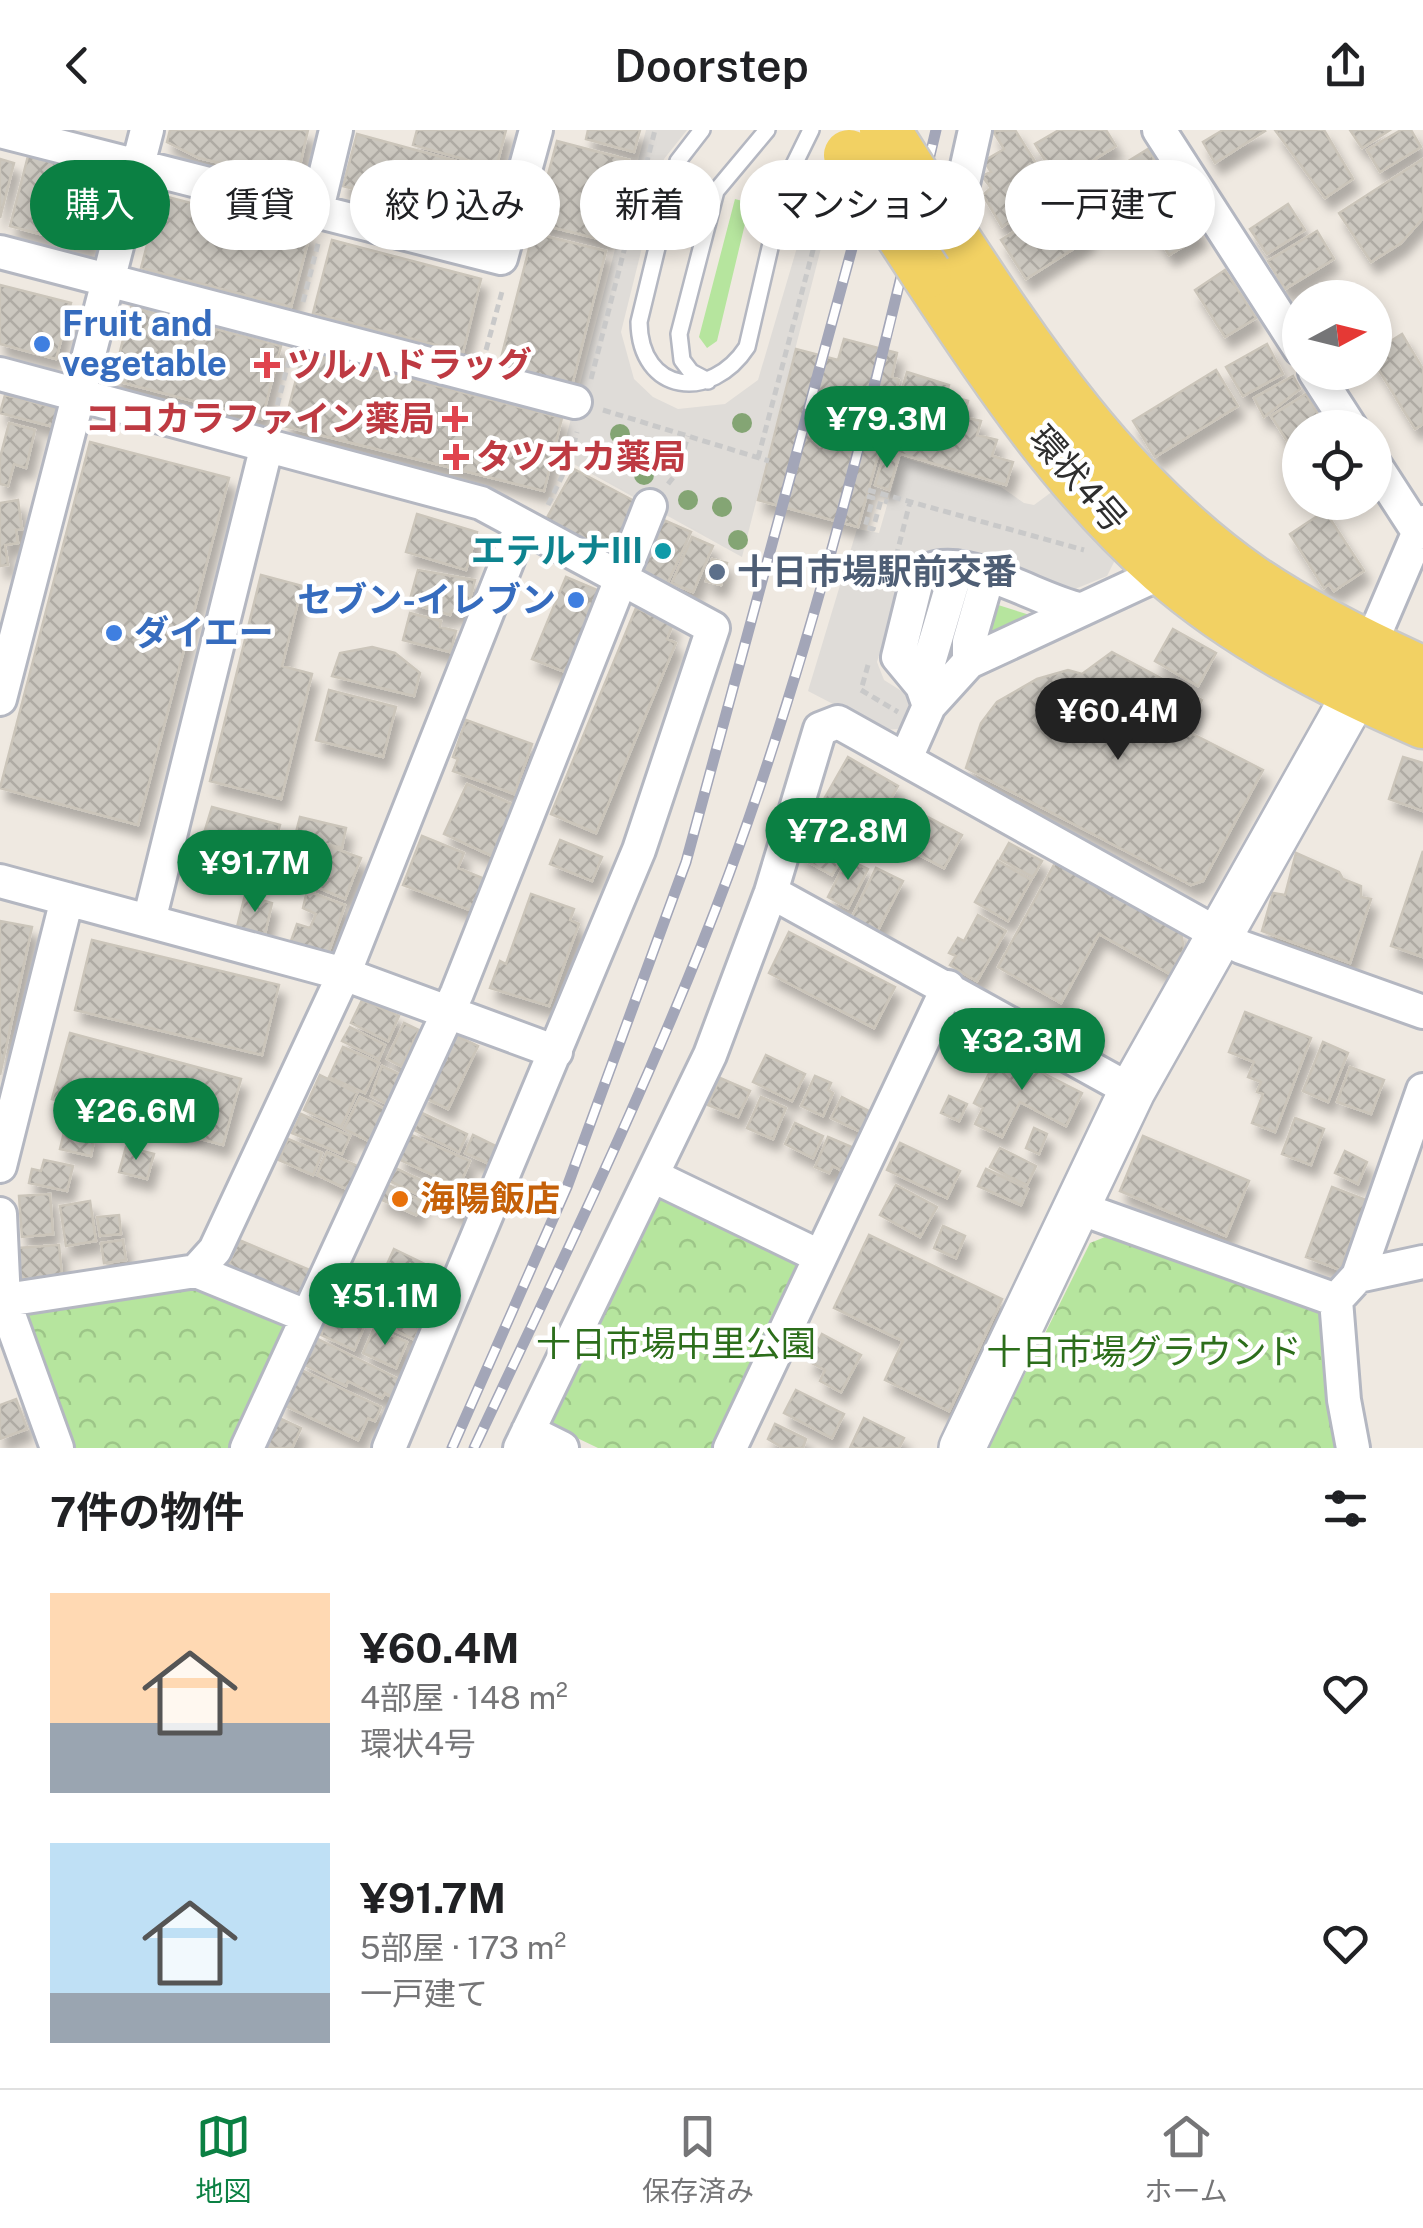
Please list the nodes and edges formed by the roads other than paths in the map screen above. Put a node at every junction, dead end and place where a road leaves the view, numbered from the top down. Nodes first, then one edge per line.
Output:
1 (147, 130) edge
2 (336, 130) edge
3 (536, 130) edge
4 (702, 130) edge
5 (766, 130) edge
6 (975, 130) edge
7 (1159, 130) edge
8 (0, 131) edge
9 (844, 136) edge
10 (122, 160) edge
11 (140, 160) edge
12 (328, 160) edge
13 (866, 160) edge
14 (966, 160) edge
15 (330, 213) edge
16 (117, 250) edge
17 (944, 250) edge
18 (947, 250) edge
19 (0, 252) edge
20 (109, 280) junction
21 (1282, 320) edge
22 (0, 374) edge
23 (708, 382) junction
24 (78, 394) junction
25 (575, 402) road end
26 (268, 446) junction
27 (1392, 488) edge
28 (650, 506) road end
29 (1421, 527) edge
30 (528, 530) junction
31 (1165, 571) junction
32 (973, 572) junction
33 (620, 580) junction
34 (1080, 609) junction
35 (969, 662) junction
36 (1362, 670) junction
37 (1423, 672) edge
38 (931, 694) junction
39 (0, 699) edge
40 (1423, 723) edge
41 (906, 758) junction
42 (0, 881) edge
43 (771, 892) junction
44 (66, 900) junction
45 (149, 921) junction
46 (1220, 935) junction
47 (344, 974) junction
48 (948, 987) junction
49 (448, 1012) junction
50 (1423, 1012) edge
51 (556, 1052) junction
52 (1423, 1090) edge
53 (1132, 1091) junction
54 (0, 1166) edge
55 (652, 1176) junction
56 (1079, 1208) junction
57 (0, 1214) edge
58 (820, 1256) junction
59 (1423, 1262) edge
60 (196, 1270) junction
61 (1347, 1288) junction
62 (2, 1301) edge
63 (306, 1316) junction
64 (524, 1440) edge
65 (57, 1448) edge
66 (247, 1448) edge
67 (389, 1448) edge
68 (562, 1448) edge
69 (730, 1448) edge
70 (962, 1448) edge
71 (1353, 1448) edge

1 - 11 street
2 - 12 street
3 - 15 street
4 - 23 lane
5 - 23 lane
6 - 14 street
7 - 21 street
8 - 10 street
9 - 13 main road, 環状4号, bridge
9 - 23 lane
16 - 20 street
17 - 31 main road, 環状4号
18 - 36 main road, 環状4号
19 - 20 street
20 - 24 street
20 - 25 street
22 - 24 street
24 - 26 street
24 - 39 street
26 - 30 street
26 - 45 street
27 - 29 street
28 - 33 street
29 - 36 street
30 - 33 street
30 - 47 street
31 - 34 street
31 - 36 main road, 環状4号
32 - 34 street
32 - 35 street
32 - 38 street
33 - 49 street
33 - 51 street
34 - 35 street
35 - 38 street
36 - 37 main road, 環状4号
36 - 40 main road, 環状4号
36 - 46 street
38 - 41 street
41 - 43 street
41 - 46 street
42 - 44 street
43 - 48 street
43 - 55 street
44 - 45 street
44 - 54 street
45 - 47 street
46 - 50 street
46 - 53 street
47 - 49 street
47 - 60 street
48 - 53 street
48 - 58 street
49 - 51 street
49 - 63 street
51 - 67 street
52 - 61 street
53 - 56 street
55 - 58 street
55 - 64 street
56 - 61 street
56 - 70 street
57 - 62 street
58 - 69 street
59 - 61 street
60 - 62 street
60 - 63 street
61 - 71 street
62 - 65 street
63 - 66 street
64 - 68 street

